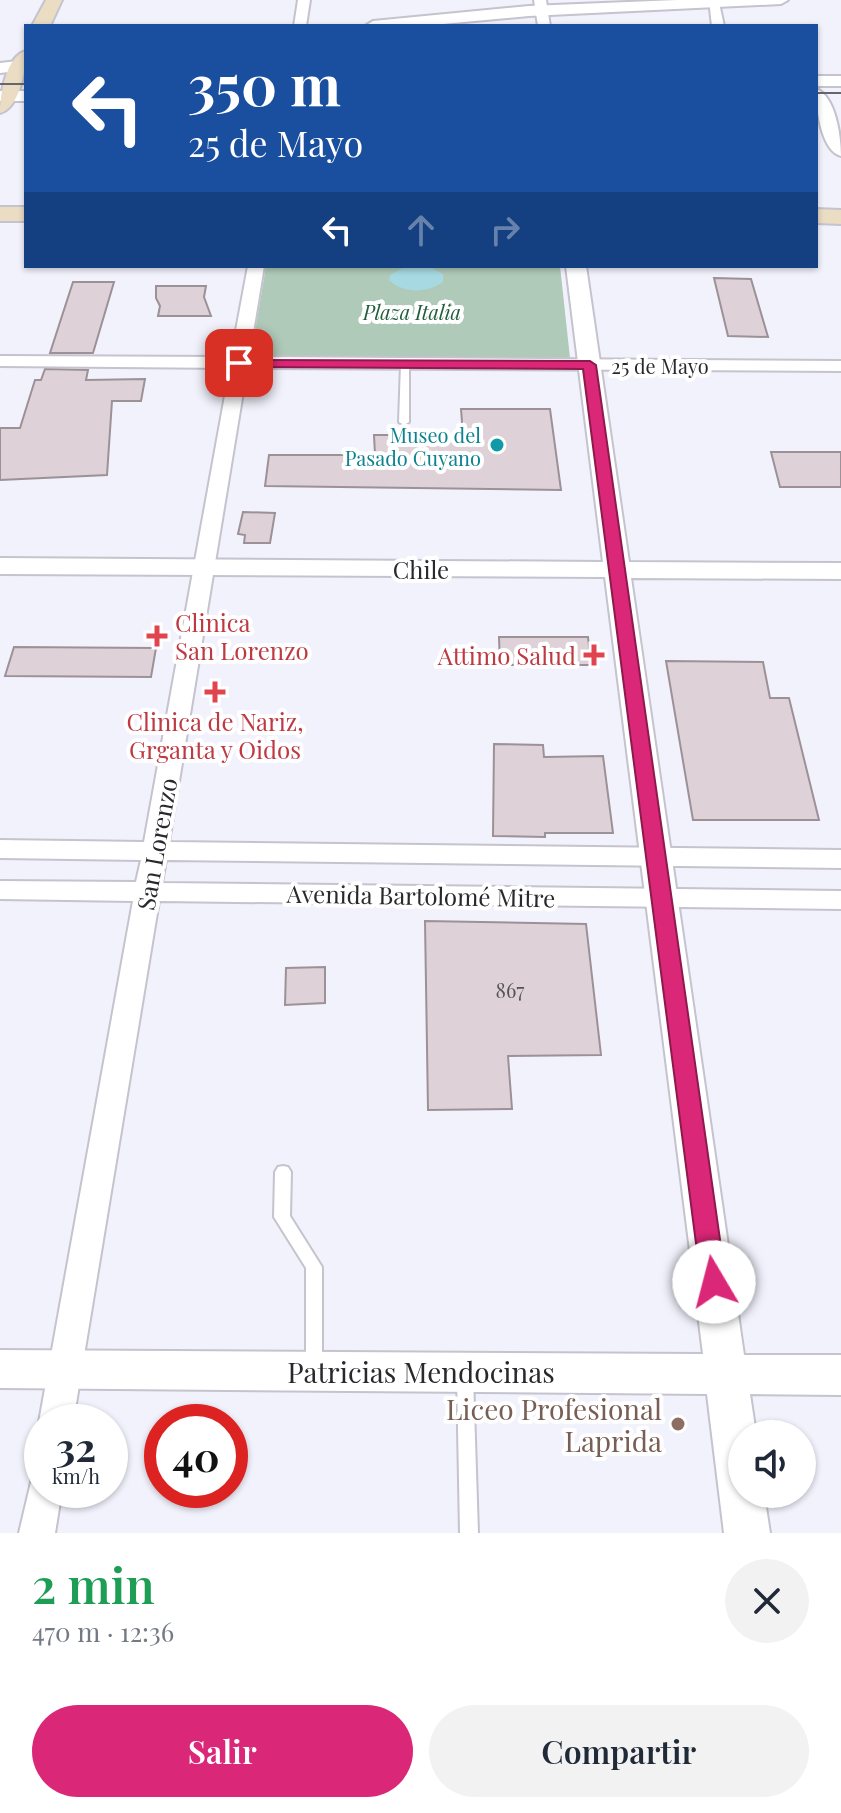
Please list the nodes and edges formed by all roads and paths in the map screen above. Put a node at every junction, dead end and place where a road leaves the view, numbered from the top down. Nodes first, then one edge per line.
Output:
1 (54, 0) edge
2 (304, 0) edge
3 (773, 0) edge
4 (781, 0) edge
5 (713, 3) junction
6 (542, 12) edge
7 (42, 24) edge
8 (300, 24) edge
9 (397, 24) edge
10 (718, 24) edge
11 (818, 81) edge
12 (841, 81) edge
13 (818, 97) edge
14 (818, 99) edge
15 (841, 100) edge
16 (841, 151) edge
17 (0, 214) edge
18 (24, 214) edge
19 (818, 216) edge
20 (841, 217) edge
21 (256, 268) edge
22 (576, 268) edge
23 (0, 361) edge
24 (239, 363) junction
25 (405, 364) junction
26 (590, 365) junction
27 (841, 366) edge
28 (404, 422) dead end
29 (0, 566) edge
30 (203, 568) junction
31 (617, 570) junction
32 (841, 571) edge
33 (0, 849) edge
34 (154, 851) junction
35 (656, 857) junction
36 (841, 859) edge
37 (0, 890) edge
38 (147, 892) junction
39 (662, 898) junction
40 (841, 900) edge
41 (283, 1172) dead end
42 (0, 1369) edge
43 (65, 1369) junction
44 (314, 1371) junction
45 (465, 1372) junction
46 (726, 1374) junction
47 (841, 1375) edge
48 (59, 1404) edge
49 (732, 1420) edge
50 (41, 1508) edge
51 (744, 1508) edge
52 (37, 1533) edge
53 (469, 1533) edge
54 (747, 1533) edge

1 - 7 main road
2 - 8 street
3 - 4 street
3 - 5 street
5 - 6 street
5 - 10 street
6 - 9 street
11 - 12 street
13 - 15 street
14 - 16 street
17 - 18 main road
19 - 20 main road
21 - 24 street, San Lorenzo
22 - 26 street
23 - 24 street, 25 de Mayo
24 - 25 street, 25 de Mayo
24 - 30 street, San Lorenzo
25 - 26 street, 25 de Mayo
25 - 28 lane
26 - 27 street, 25 de Mayo
26 - 31 street
29 - 30 street, Chile
30 - 31 street, Chile
30 - 34 street, San Lorenzo
31 - 32 street, Chile
31 - 35 street
33 - 34 street, Avenida Bartolomé Mitre
34 - 35 street, Avenida Bartolomé Mitre
34 - 38 street, San Lorenzo
35 - 36 street, Avenida Bartolomé Mitre
35 - 39 street
37 - 38 street, Avenida Bartolomé Mitre
38 - 39 street, Avenida Bartolomé Mitre
38 - 43 street, San Lorenzo
39 - 40 street, Avenida Bartolomé Mitre
39 - 46 street
41 - 44 lane
42 - 43 street, Patricias Mendocinas
43 - 44 street, Patricias Mendocinas
43 - 48 street, San Lorenzo
44 - 45 street, Patricias Mendocinas
45 - 46 street, Patricias Mendocinas
45 - 53 lane
46 - 47 street, Patricias Mendocinas
46 - 49 street
50 - 52 street
51 - 54 street

